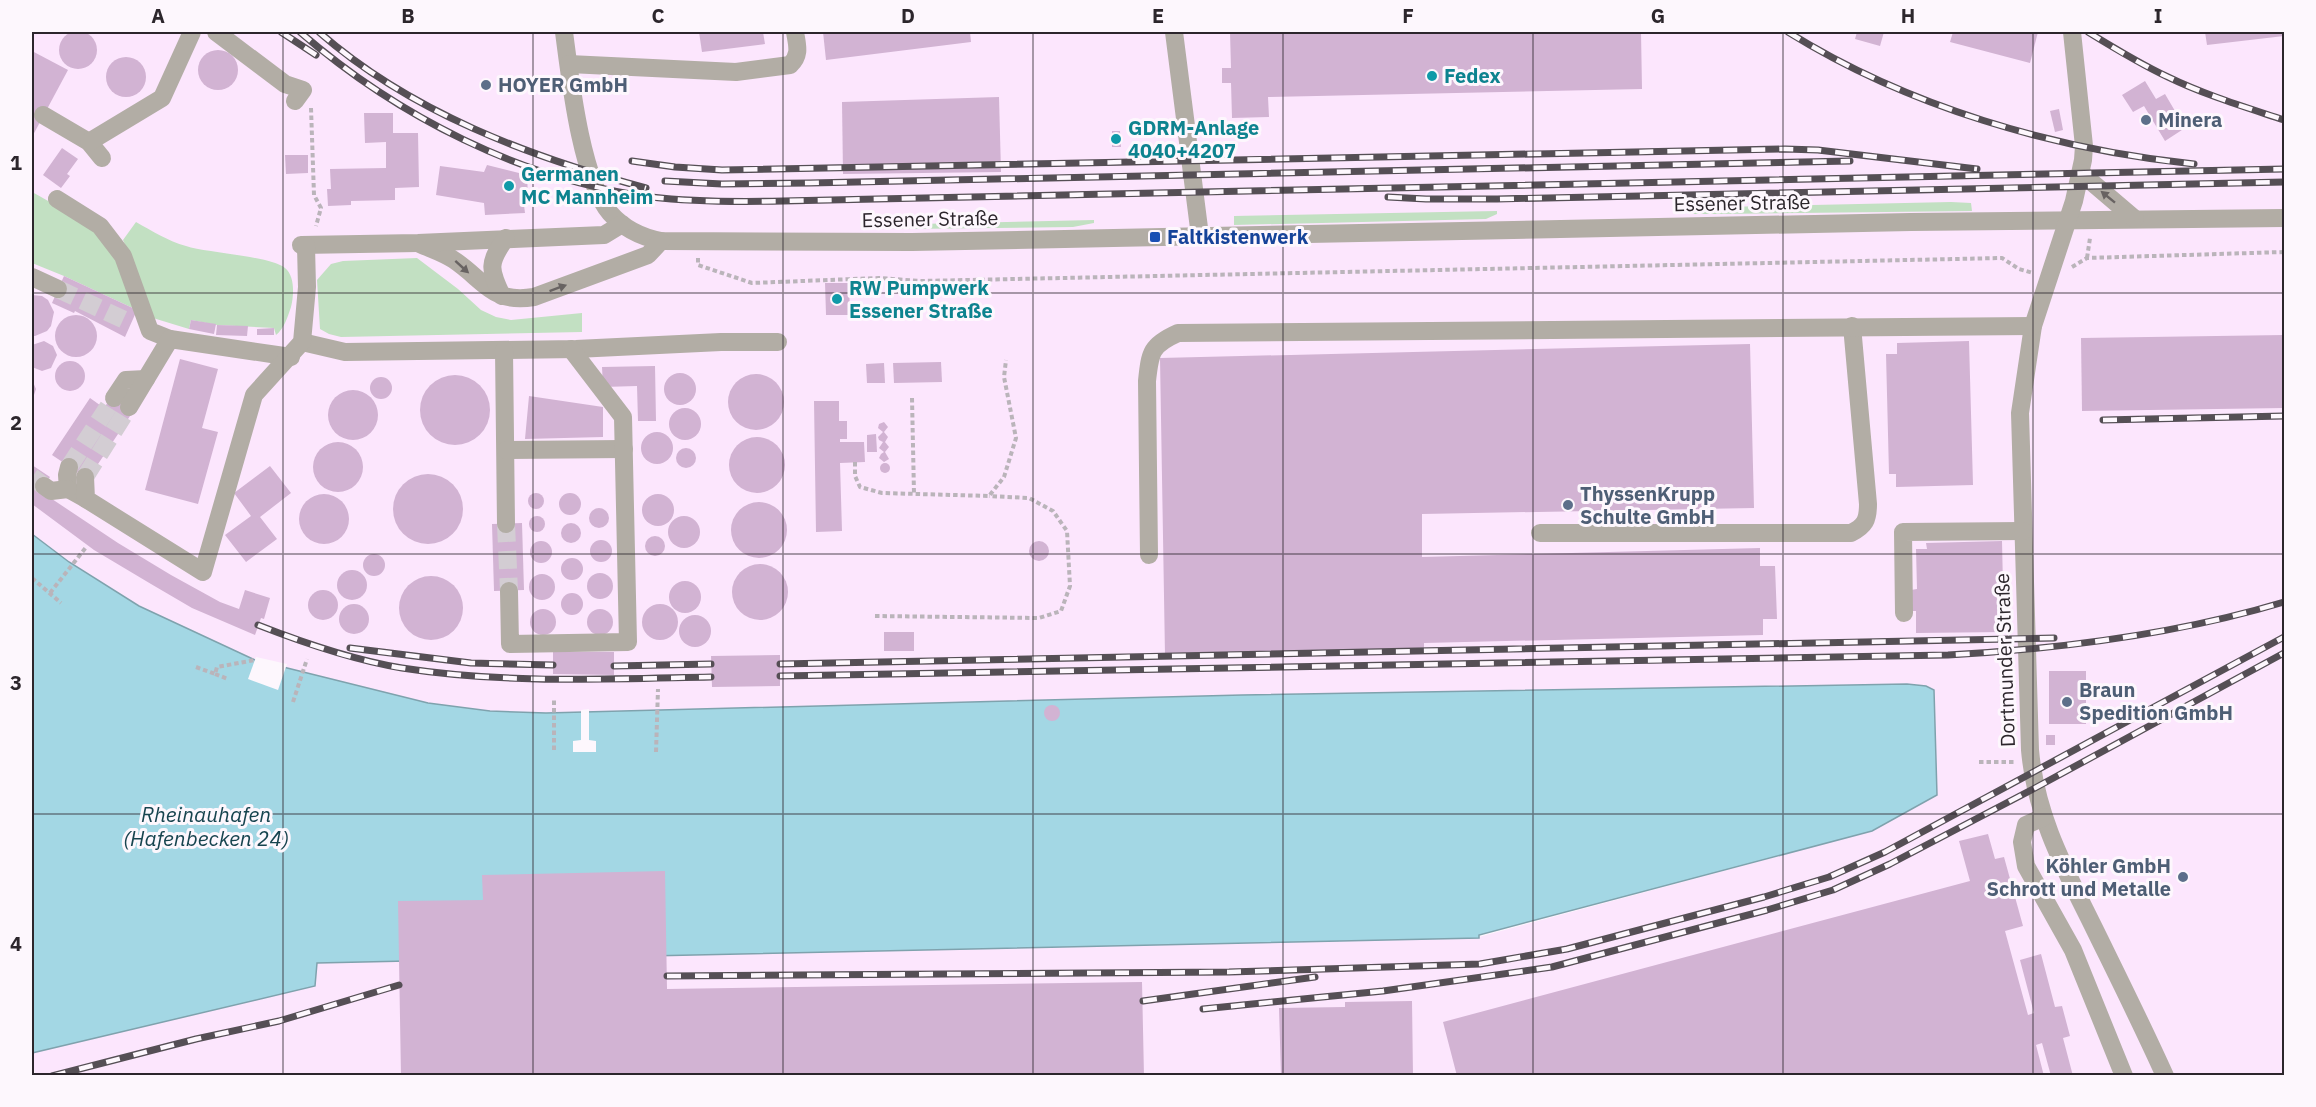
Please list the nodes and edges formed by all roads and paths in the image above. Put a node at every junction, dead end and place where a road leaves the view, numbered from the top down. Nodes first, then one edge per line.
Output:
1 (192, 32) edge
2 (216, 32) edge
3 (564, 32) edge
4 (795, 32) edge
5 (1174, 32) edge
6 (2072, 32) edge
7 (568, 64) junction
8 (296, 99) joint
9 (44, 115) dead end
10 (89, 142) junction
11 (102, 158) dead end
12 (2081, 173) junction
13 (57, 199) dead end
14 (321, 208) dead end
15 (2284, 218) edge
16 (2135, 219) junction
17 (2068, 220) junction
18 (622, 224) junction
19 (1200, 236) junction
20 (506, 238) junction
21 (659, 241) junction
22 (698, 242) junction
23 (418, 243) junction
24 (2284, 252) edge
25 (2053, 271) junction
26 (32, 277) edge
27 (58, 289) tunnel mouth
28 (502, 297) junction
29 (131, 323) tunnel mouth
30 (1852, 326) junction
31 (2033, 326) junction
32 (150, 331) junction
33 (170, 339) junction
34 (302, 342) junction
35 (778, 342) dead end
36 (571, 349) junction
37 (504, 350) junction
38 (291, 357) junction
39 (1006, 360) dead end
40 (912, 398) dead end
41 (122, 402) tunnel mouth
42 (624, 449) junction
43 (506, 450) junction
44 (855, 462) dead end
45 (69, 467) tunnel mouth
46 (85, 477) tunnel mouth
47 (44, 486) tunnel mouth
48 (68, 489) junction
49 (914, 494) junction
50 (989, 496) junction
51 (86, 499) junction
52 (506, 524) tunnel mouth
53 (2023, 531) junction
54 (1540, 533) dead end
55 (87, 546) dead end
56 (1149, 555) dead end
57 (32, 578) edge
58 (508, 591) tunnel mouth
59 (50, 593) junction
60 (61, 603) dead end
61 (1904, 613) dead end
62 (875, 616) dead end
63 (307, 659) dead end
64 (255, 660) dead end
65 (196, 667) dead end
66 (215, 674) junction
67 (228, 679) dead end
68 (658, 689) dead end
69 (554, 700) dead end
70 (293, 702) dead end
71 (554, 750) dead end
72 (656, 752) dead end
73 (1979, 762) dead end
74 (2031, 762) junction
75 (2044, 818) junction
76 (2124, 1076) edge
77 (2165, 1076) edge

1 - 10 street
2 - 8 street
3 - 7 street
4 - 7 street
5 - 19 street
6 - 12 street, Dortmunder Straße
7 - 18 street
8 - 14 path
9 - 10 street
10 - 11 street
16 -> 12 street
12 - 17 street, Dortmunder Straße
13 - 32 street
15 - 16 street, Essener Straße
16 - 17 street, Essener Straße
17 - 19 street, Essener Straße
17 - 25 street, Dortmunder Straße
18 - 20 street
18 - 21 street, Essener Straße
19 - 22 street, Essener Straße
20 - 23 street
20 - 28 street
21 - 22 street, Essener Straße
28 -> 21 street
22 - 25 path
23 -> 28 street
23 - 34 street
24 - 25 path
25 - 31 street, Dortmunder Straße
26 - 27 street
29 - 32 street
30 - 31 street
30 - 54 street
30 - 56 street
31 - 53 street, Dortmunder Straße
32 - 33 street
33 - 38 street
33 - 41 street
34 - 37 street
34 - 38 street
35 - 36 street
36 - 37 street
36 - 42 street
37 - 43 street
38 - 51 street
39 - 50 path
40 - 49 path
42 - 43 street
42 - 58 street
43 - 52 street
44 - 49 path
45 - 48 street
46 - 51 street
47 - 48 street
48 - 51 street
49 - 50 path
50 - 62 path
53 - 61 street
53 - 74 street, Dortmunder Straße
55 - 59 path
57 - 59 path
59 - 60 path
63 - 70 path
64 - 66 path
65 - 66 path
66 - 67 path
68 - 72 path
69 - 71 path
73 - 74 path
74 - 75 street, Dortmunder Straße
75 - 76 street
75 - 77 street, Dortmunder Straße

